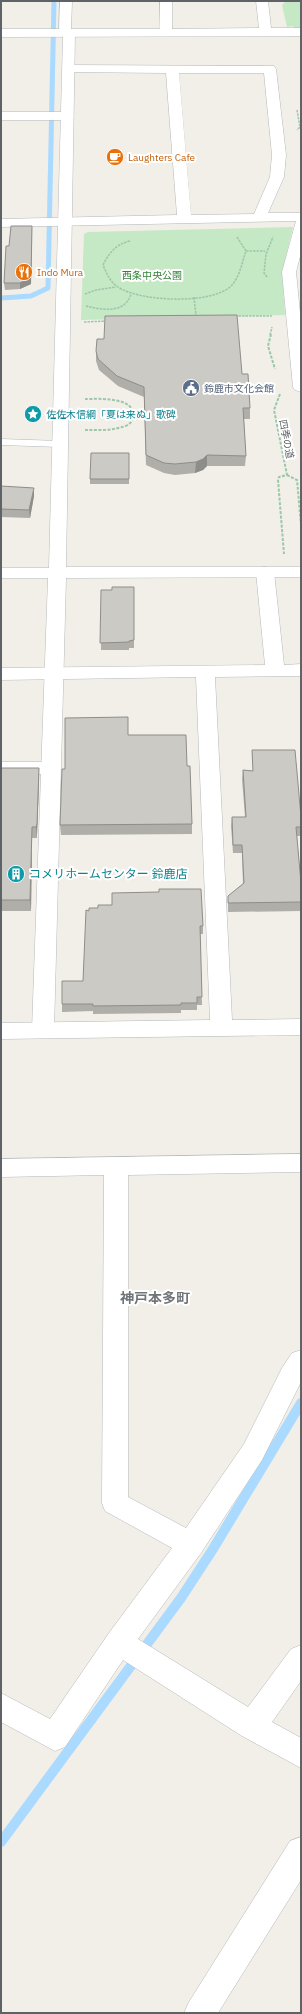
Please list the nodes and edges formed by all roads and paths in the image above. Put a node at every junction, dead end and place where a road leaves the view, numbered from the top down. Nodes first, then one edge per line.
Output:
1 (66, 1) edge
2 (166, 1) edge
3 (262, 1) edge
4 (265, 32) junction
5 (301, 32) edge
6 (1, 33) edge
7 (67, 33) junction
8 (166, 33) junction
9 (68, 69) junction
10 (172, 69) junction
11 (1, 116) edge
12 (65, 116) junction
13 (301, 217) edge
14 (259, 219) junction
15 (184, 220) junction
16 (64, 222) junction
17 (1, 223) edge
18 (301, 224) edge
19 (275, 232) dead end
20 (235, 235) dead end
21 (132, 240) dead end
22 (246, 251) junction
23 (265, 252) junction
24 (295, 272) edge
25 (271, 281) dead end
26 (117, 287) junction
27 (131, 294) junction
28 (82, 296) dead end
29 (194, 298) junction
30 (84, 306) dead end
31 (274, 312) dead end
32 (202, 316) edge
33 (233, 316) edge
34 (274, 316) junction
35 (111, 321) edge
36 (77, 322) dead end
37 (276, 371) dead end
38 (301, 387) edge
39 (280, 393) dead end
40 (85, 399) dead end
41 (85, 430) dead end
42 (1, 442) edge
43 (60, 444) junction
44 (287, 475) junction
45 (301, 525) edge
46 (284, 558) dead end
47 (265, 572) junction
48 (301, 572) edge
49 (1, 573) edge
50 (56, 574) junction
51 (276, 670) junction
52 (301, 670) edge
53 (205, 671) junction
54 (54, 673) junction
55 (1, 674) edge
56 (1, 768) edge
57 (50, 768) junction
58 (301, 1027) edge
59 (221, 1028) junction
60 (43, 1030) junction
61 (1, 1031) edge
62 (301, 1163) edge
63 (116, 1166) junction
64 (1, 1168) edge
65 (301, 1360) edge
66 (191, 1544) junction
67 (132, 1651) junction
68 (301, 1658) edge
69 (1, 1707) edge
70 (252, 1726) junction
71 (301, 1754) edge
72 (301, 1852) edge
73 (200, 2013) edge

1 - 7 street
2 - 8 street
3 - 4 street
4 - 5 street
4 - 8 street
6 - 7 street
7 - 8 street
7 - 9 street
9 - 10 street
9 - 12 street
10 - 14 street
10 - 15 street
11 - 12 street
12 - 16 street
13 - 14 street
14 - 15 street
15 - 16 street
16 - 17 street
16 - 43 street
18 - 24 street
19 - 23 path
20 - 22 path
21 - 26 path
22 - 23 path
22 - 29 path
23 - 25 path
24 - 38 street
26 - 27 path
26 - 28 path
27 - 29 path
27 - 30 path
29 - 32 path
31 - 34 path
33 - 34 path
34 - 37 path
35 - 36 path
39 - 44 path, 四季の道
40 - 41 path
42 - 43 lane
43 - 50 street
44 - 45 path, 四季の道
44 - 46 path, 四季の道
47 - 48 street
47 - 50 street
47 - 51 street
49 - 50 street
50 - 54 street
51 - 52 street
51 - 53 street
53 - 54 street
53 - 59 street
54 - 55 street
54 - 57 street
56 - 57 street
57 - 60 street
58 - 59 street
59 - 60 street
60 - 61 street
62 - 63 street
63 - 64 street
63 - 66 street
65 - 66 street
66 - 67 street
67 - 69 street
67 - 70 street
68 - 70 street
70 - 71 street
72 - 73 street

